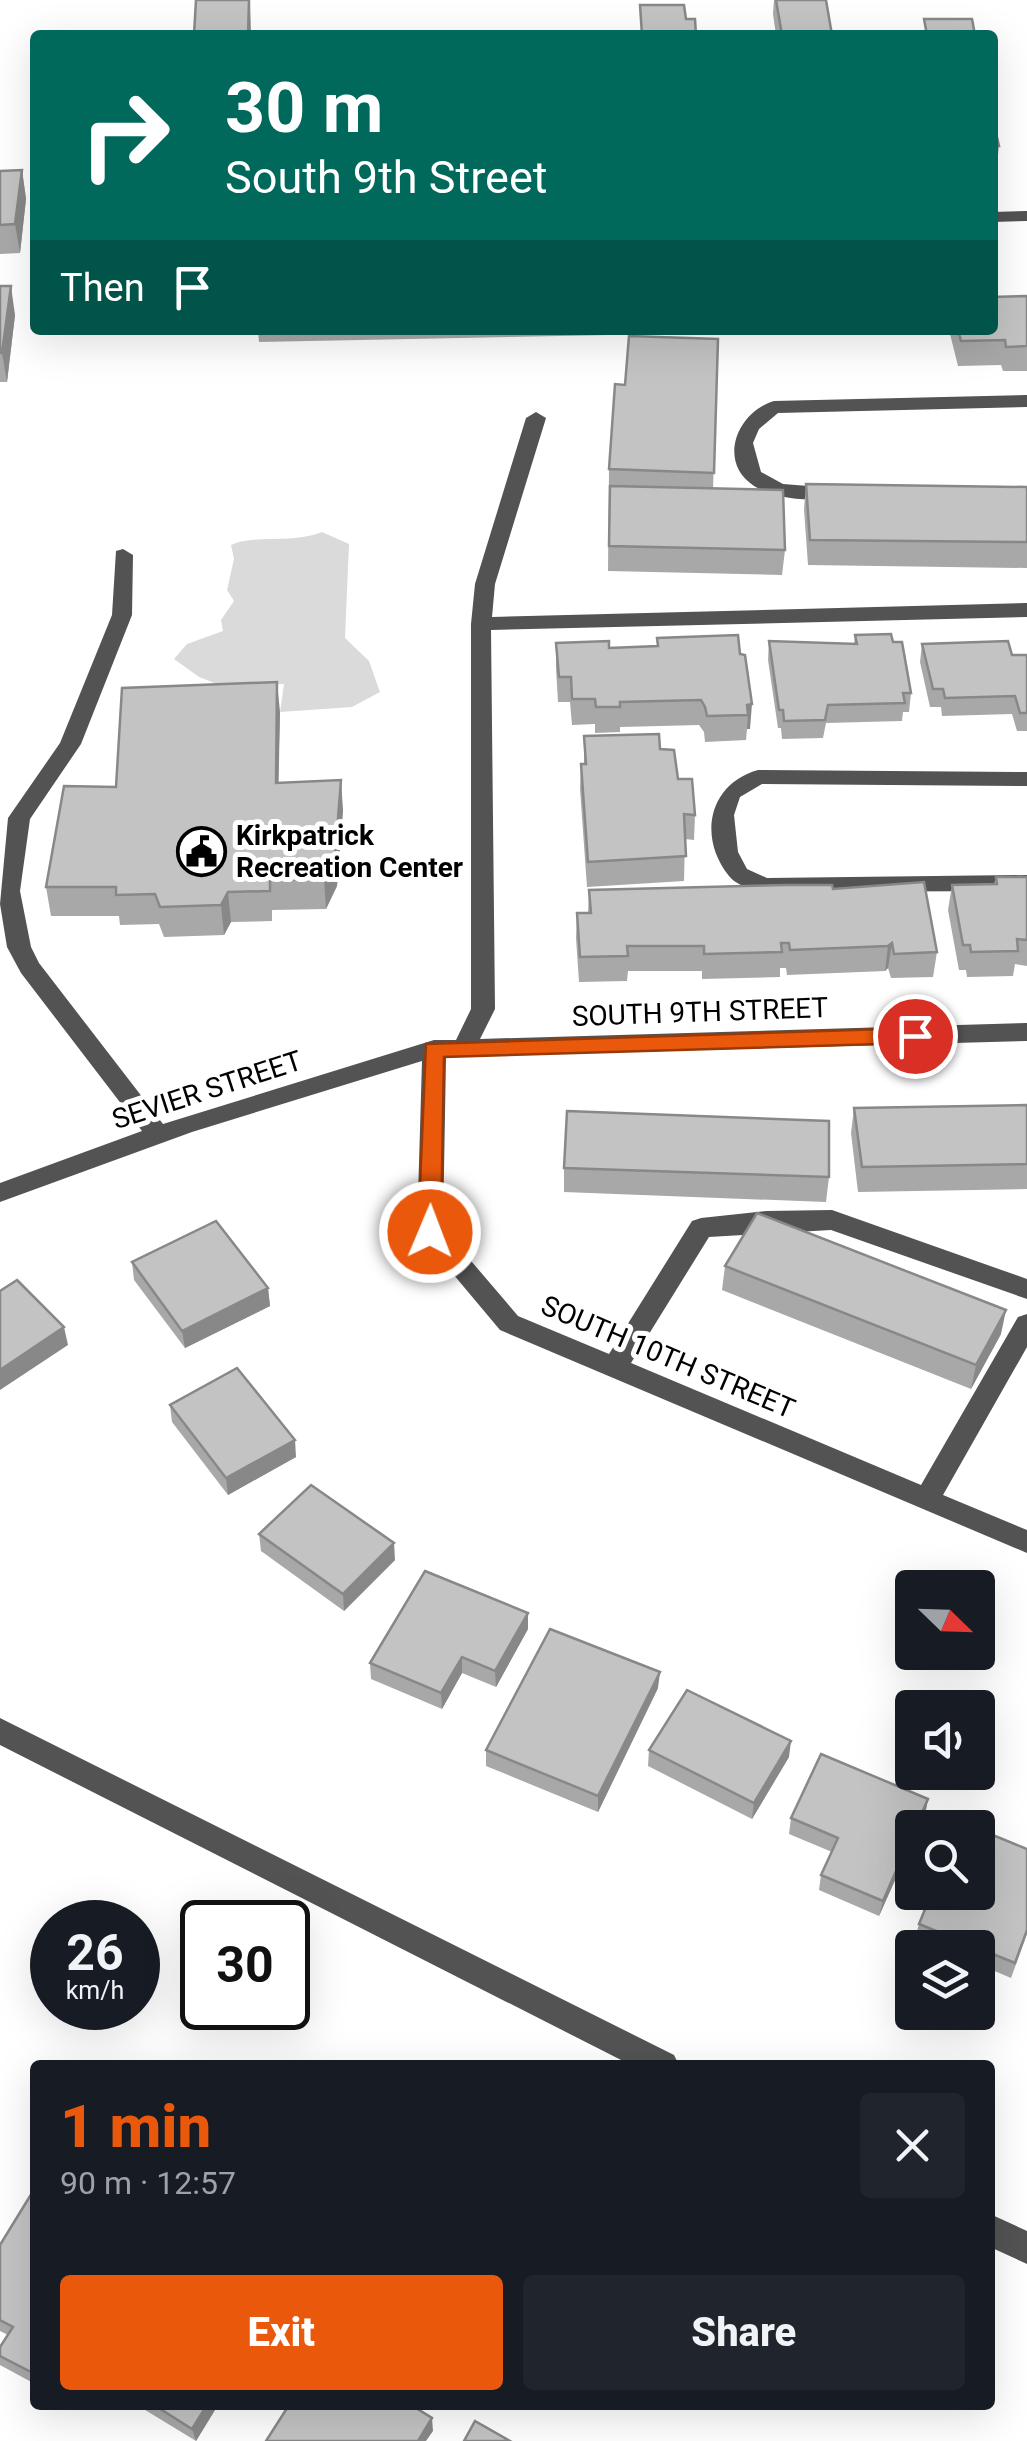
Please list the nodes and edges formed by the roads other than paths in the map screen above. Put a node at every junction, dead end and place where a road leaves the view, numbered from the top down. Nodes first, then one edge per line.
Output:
1 (1027, 216) edge
2 (998, 217) edge
3 (1027, 400) edge
4 (536, 418) dead end
5 (864, 492) edge
6 (123, 555) dead end
7 (1027, 610) edge
8 (481, 624) junction
9 (1027, 779) edge
10 (1027, 883) edge
11 (1027, 1032) edge
12 (464, 1048) junction
13 (434, 1050) junction
14 (158, 1135) junction
15 (0, 1193) edge
16 (1027, 1289) edge
17 (1027, 1324) edge
18 (615, 1367) junction
19 (926, 1499) junction
20 (1027, 1542) edge
21 (0, 1731) edge
22 (653, 2060) edge
23 (995, 2232) edge
24 (1027, 2248) edge

1 - 2 street
3 - 5 street
4 - 8 street
6 - 14 street
7 - 8 street
8 - 12 street
9 - 10 street
11 - 12 street, SOUTH 9TH STREET
12 - 13 street, SOUTH 9TH STREET
13 - 14 street, SEVIER STREET
13 - 18 street, SOUTH 10TH STREET
14 - 15 street, SEVIER STREET
16 - 18 street
17 - 19 street
18 - 19 street, SOUTH 10TH STREET
19 - 20 street, SOUTH 10TH STREET
21 - 22 street
23 - 24 street

